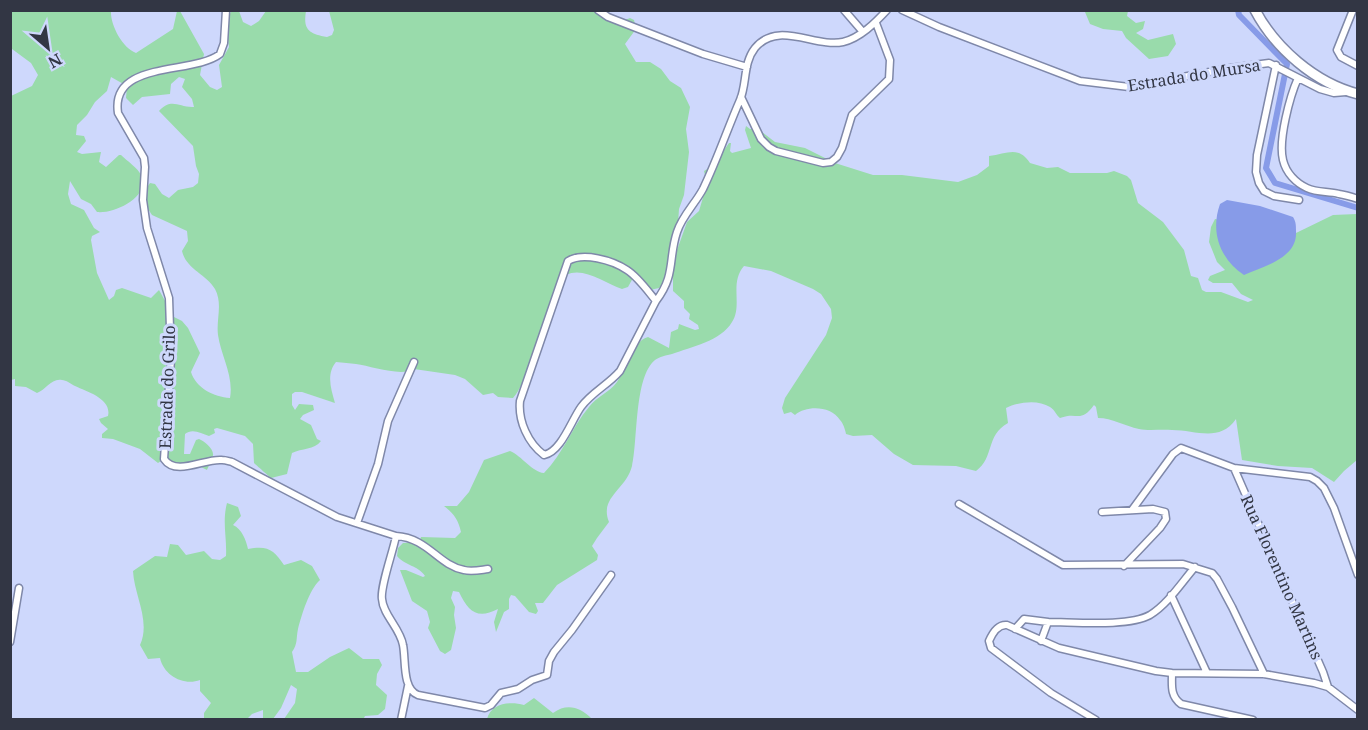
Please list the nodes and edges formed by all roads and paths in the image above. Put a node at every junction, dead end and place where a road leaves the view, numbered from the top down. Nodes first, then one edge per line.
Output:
1 (226, 10) edge
2 (598, 10) edge
3 (844, 10) edge
4 (887, 10) edge
5 (902, 10) edge
6 (1256, 10) edge
7 (1353, 10) edge
8 (876, 23) junction
9 (863, 32) junction
10 (1276, 65) junction
11 (1358, 66) edge
12 (747, 67) junction
13 (1295, 76) junction
14 (1353, 93) edge
15 (741, 97) junction
16 (1358, 199) edge
17 (1299, 200) dead end
18 (656, 301) junction
19 (414, 362) dead end
20 (1234, 468) junction
21 (958, 504) dead end
22 (1132, 510) junction
23 (1102, 512) dead end
24 (357, 523) junction
25 (396, 536) junction
26 (1124, 566) junction
27 (1195, 567) junction
28 (488, 569) dead end
29 (1358, 574) edge
30 (611, 575) dead end
31 (19, 588) dead end
32 (1171, 595) junction
33 (1048, 622) junction
34 (1015, 629) junction
35 (1041, 641) junction
36 (10, 642) edge
37 (1172, 673) junction
38 (1207, 673) junction
39 (1264, 674) junction
40 (408, 686) junction
41 (1328, 687) junction
42 (1358, 710) edge
43 (401, 720) edge
44 (1096, 720) edge
45 (1252, 720) edge

1 - 24 street, Estrada do Grilo
2 - 12 street
3 - 9 street
4 - 8 street
5 - 10 street, Estrada do Mursa
6 - 14 main road
7 - 11 street
8 - 9 street
8 - 15 street
9 - 12 street
10 - 13 street, Estrada do Mursa
10 - 17 street
12 - 15 street
13 - 14 street, Estrada do Mursa
13 - 16 street
15 - 18 street
18 - 18 street
19 - 24 street
20 - 22 street
20 - 29 street
20 - 41 street, Rua Florentino Martins
21 - 26 street
22 - 23 street
22 - 26 street
24 - 25 street, Estrada do Grilo
25 - 28 street, Estrada do Grilo
25 - 40 street
26 - 27 street
27 - 32 street
27 - 39 street
30 - 40 street
31 - 36 street
32 - 33 street
32 - 38 street
33 - 34 street
33 - 35 street
34 - 35 street
34 - 44 street
35 - 37 street
37 - 38 street
37 - 45 street
38 - 39 street
39 - 41 street
40 - 43 street
41 - 42 street

